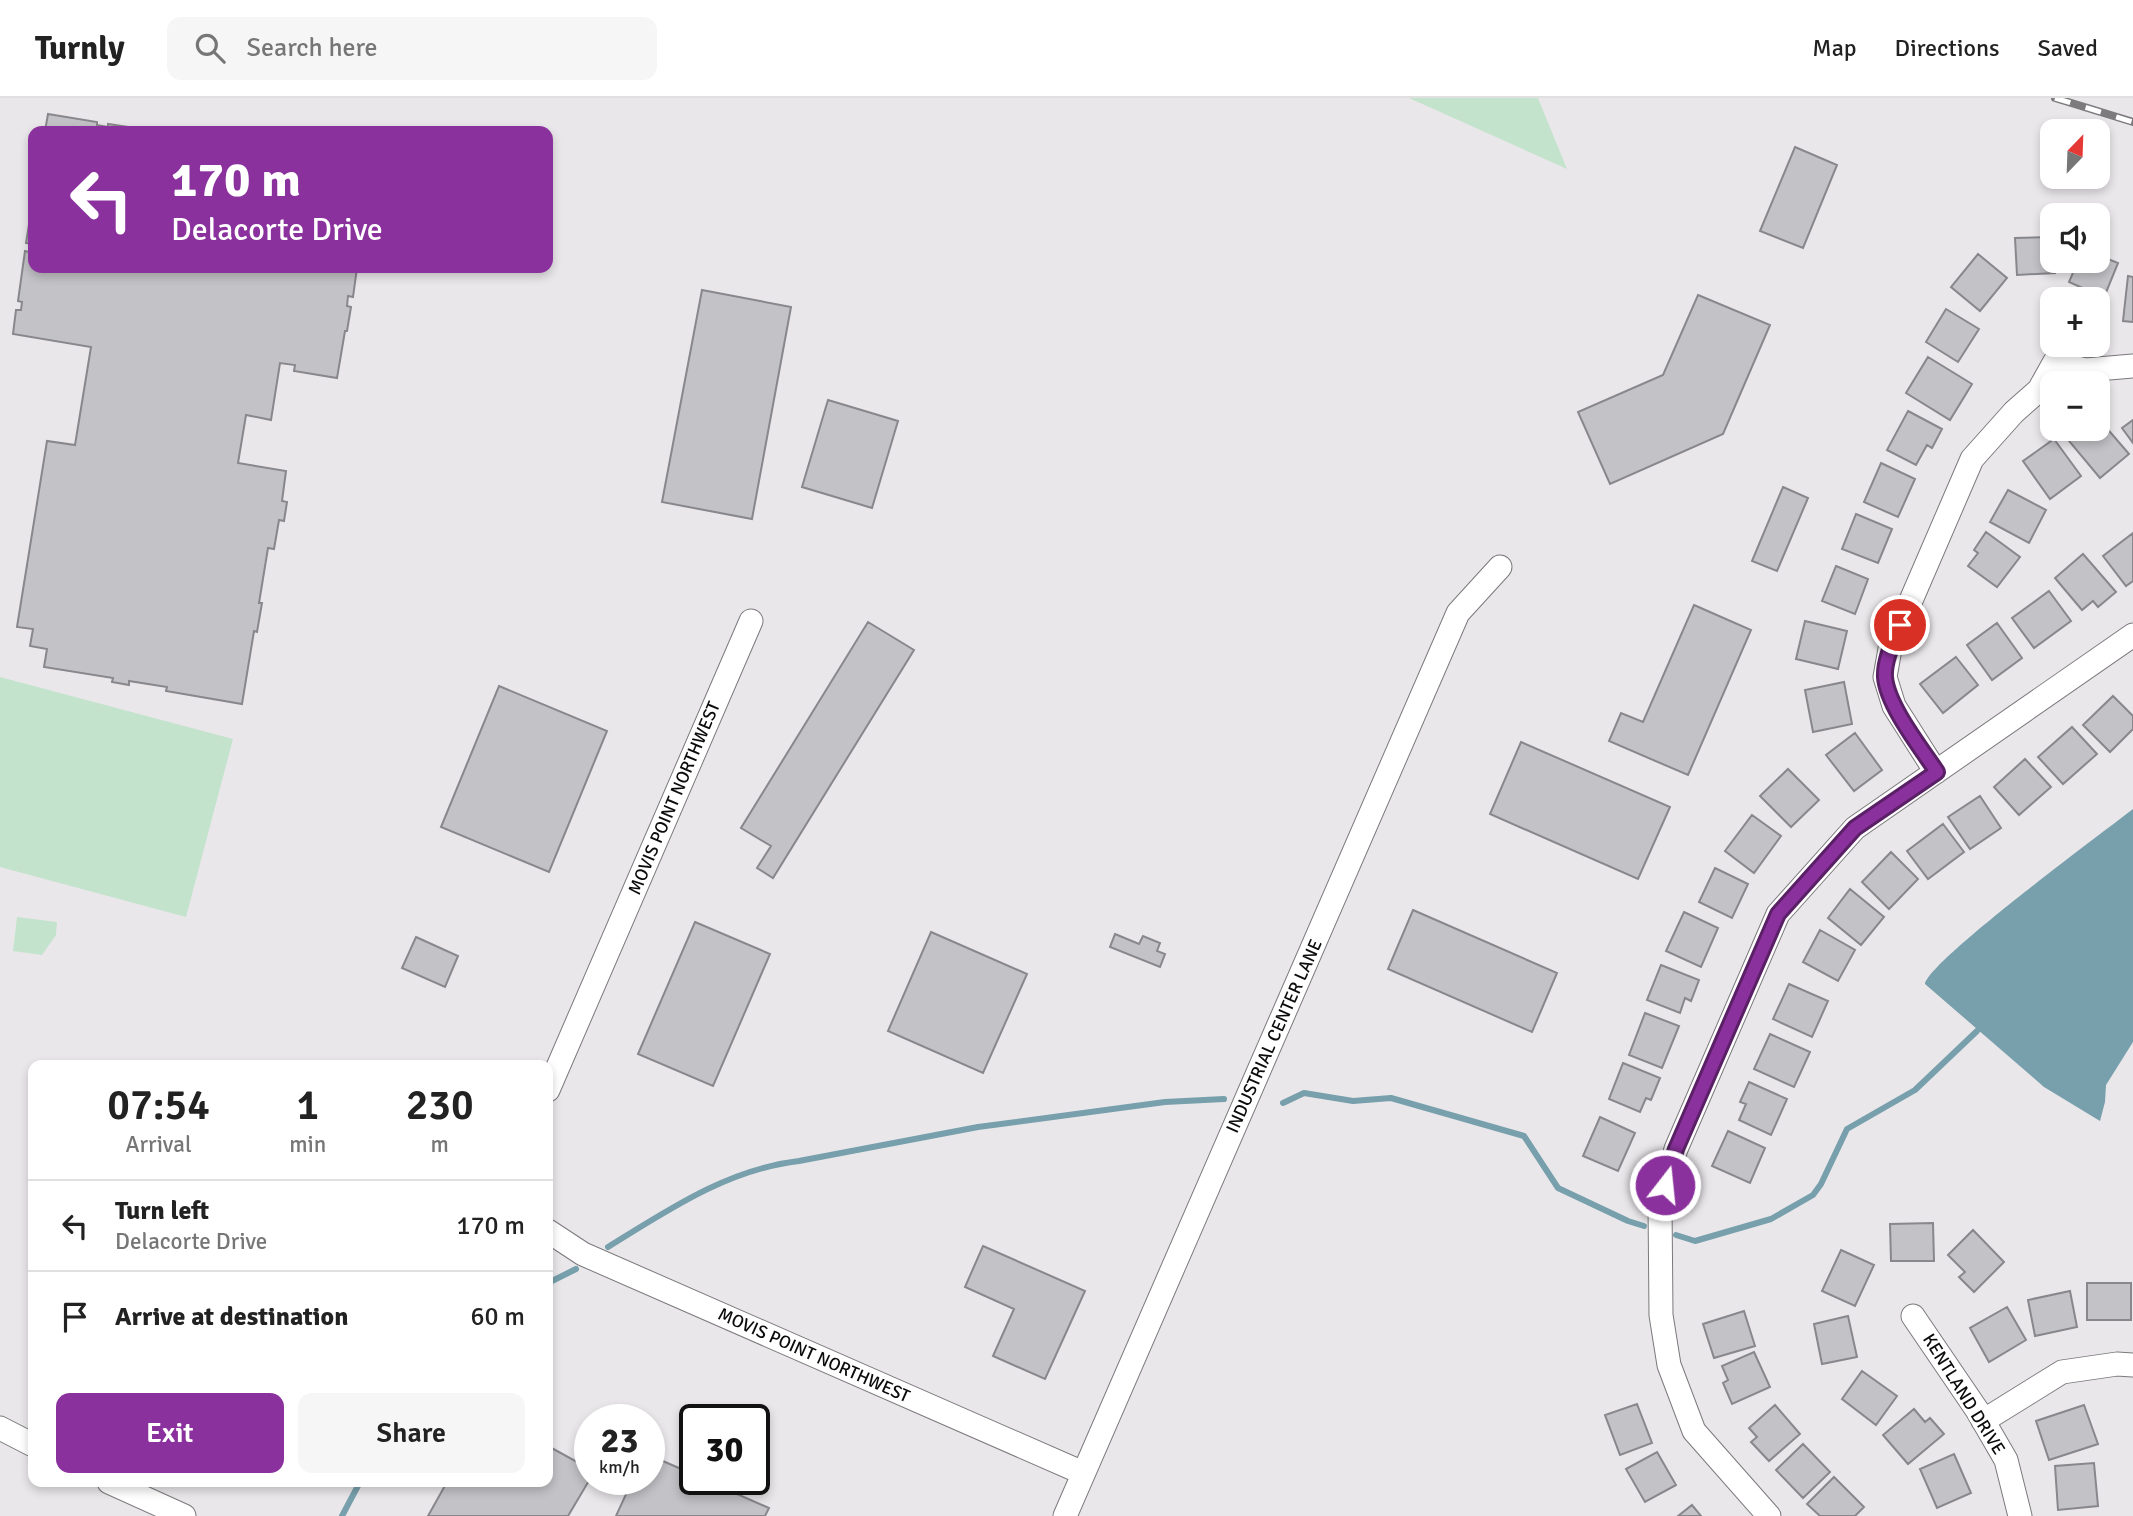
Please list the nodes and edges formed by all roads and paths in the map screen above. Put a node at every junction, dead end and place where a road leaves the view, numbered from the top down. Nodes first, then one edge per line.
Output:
1 (2133, 366) edge
2 (1500, 567) dead end
3 (751, 621) dead end
4 (2133, 635) edge
5 (1937, 772) junction
6 (553, 1078) edge
7 (553, 1234) edge
8 (1913, 1316) dead end
9 (2133, 1365) edge
10 (1983, 1421) junction
11 (0, 1428) edge
12 (28, 1442) edge
13 (1083, 1473) junction
14 (120, 1487) edge
15 (184, 1516) edge
16 (1065, 1516) edge
17 (1769, 1516) edge
18 (2020, 1516) edge

1 - 5 street
2 - 13 street, INDUSTRIAL CENTER LANE
3 - 6 street, MOVIS POINT NORTHWEST
4 - 5 street
5 - 17 street
7 - 13 street, MOVIS POINT NORTHWEST
8 - 10 street, KENTLAND DRIVE
9 - 10 street
10 - 18 street, KENTLAND DRIVE
11 - 12 street
13 - 16 street, INDUSTRIAL CENTER LANE
14 - 15 street

